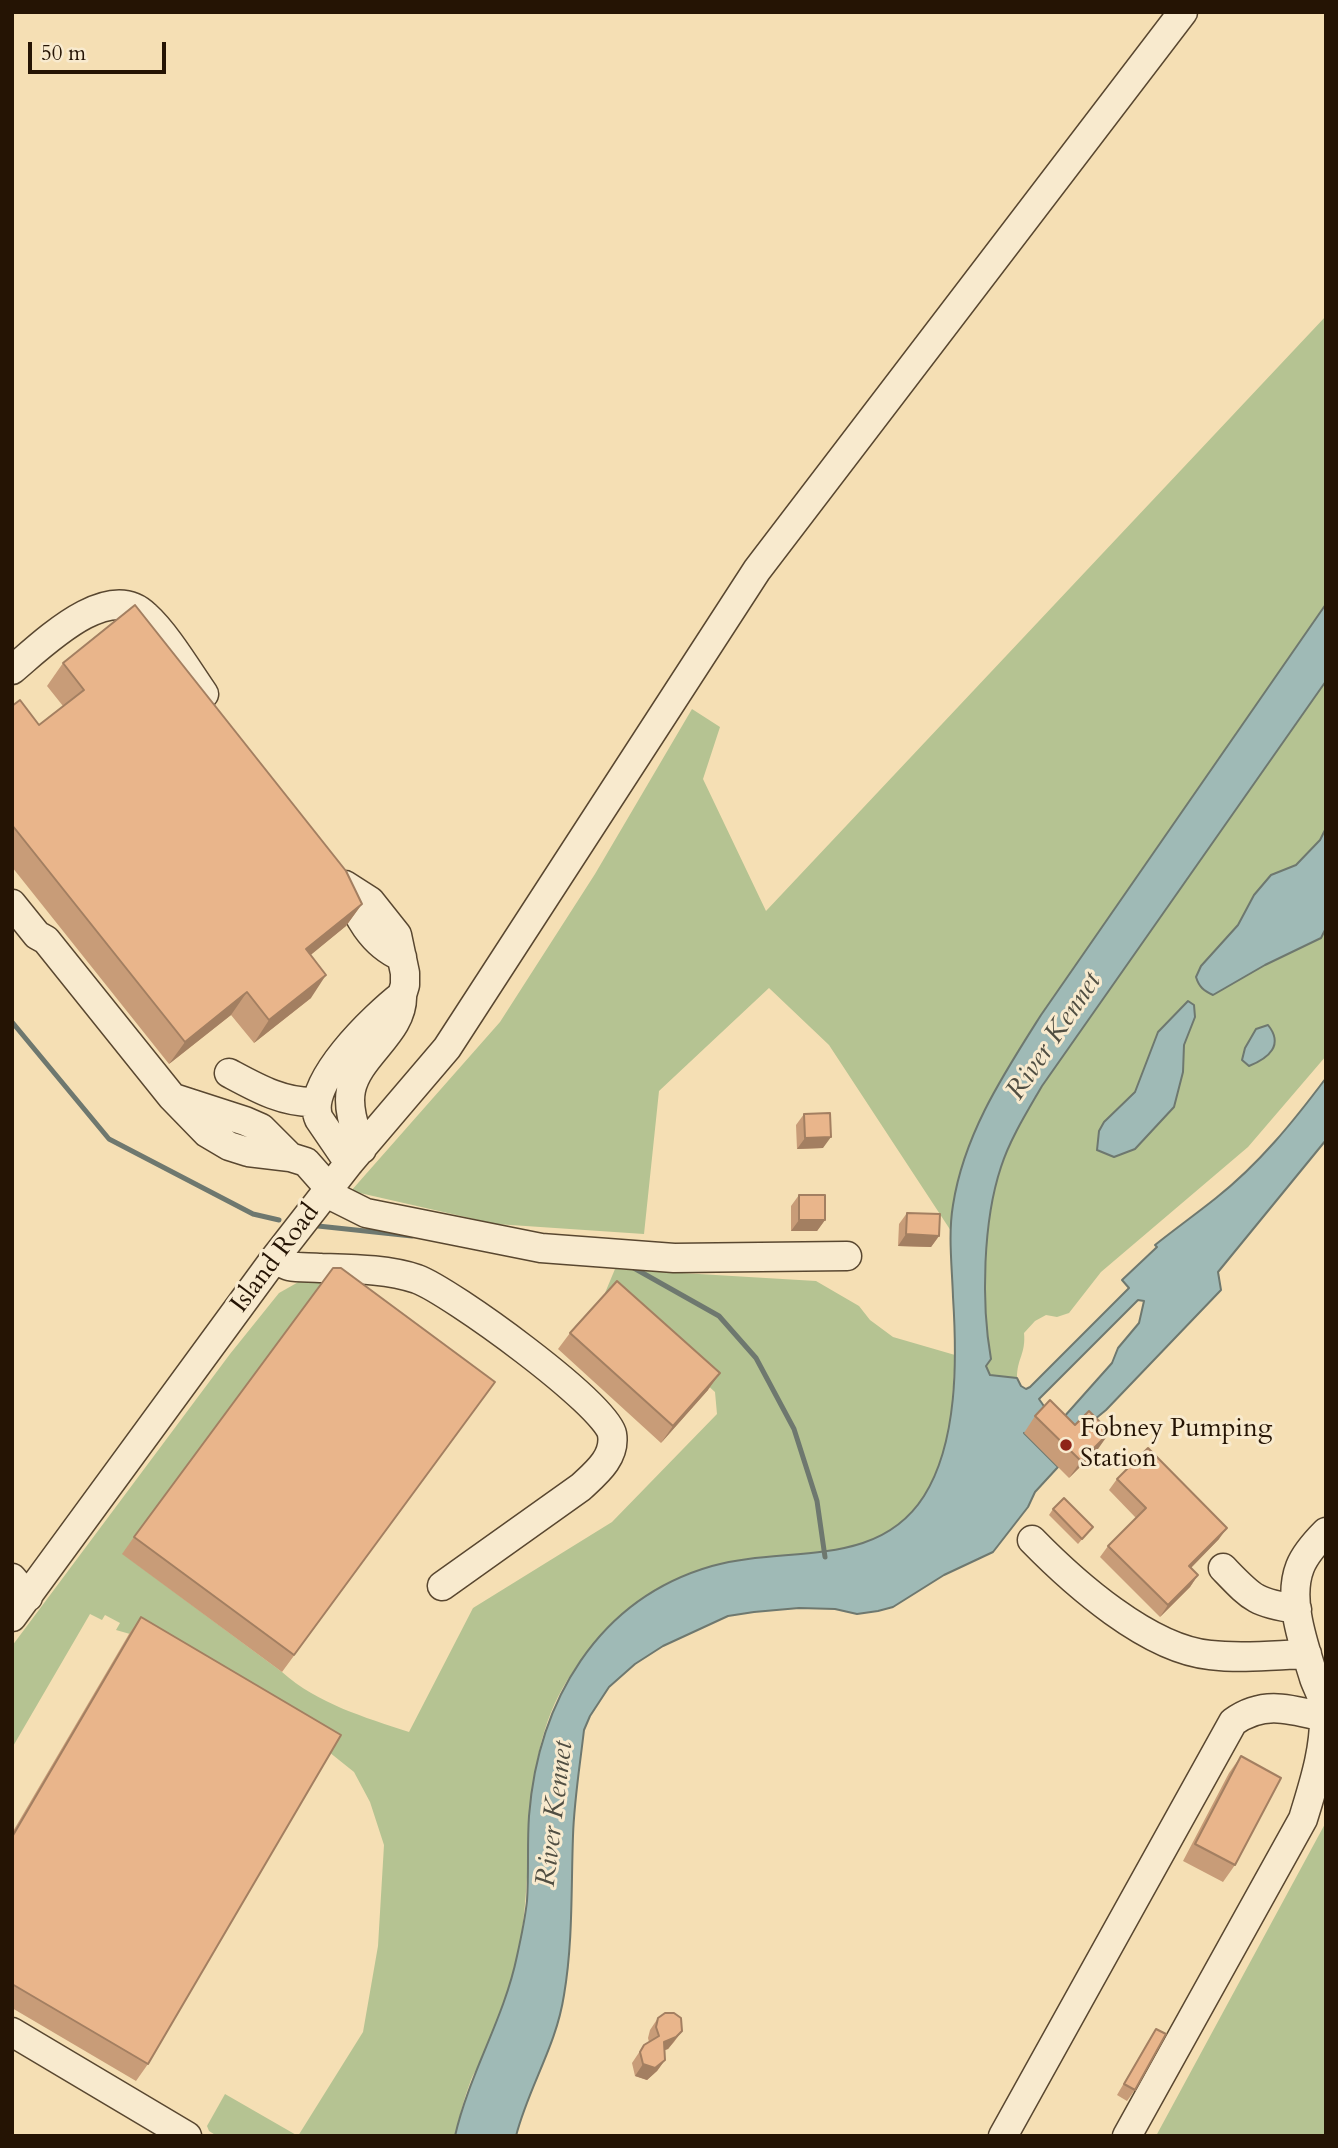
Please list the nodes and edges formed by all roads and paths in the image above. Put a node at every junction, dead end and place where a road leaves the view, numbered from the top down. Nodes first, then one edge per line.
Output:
1 (1183, 12) edge
2 (12, 670) edge
3 (221, 718) edge
4 (336, 880) edge
5 (12, 885) edge
6 (12, 904) edge
7 (47, 940) junction
8 (402, 995) junction
9 (229, 1073) dead end
10 (315, 1102) junction
11 (355, 1156) junction
12 (328, 1191) junction
13 (847, 1256) dead end
14 (275, 1258) junction
15 (1326, 1532) edge
16 (1032, 1540) dead end
17 (1223, 1568) dead end
18 (442, 1586) dead end
19 (17, 1597) edge
20 (1297, 1609) junction
21 (1307, 1654) junction
22 (1323, 1717) junction
23 (12, 2032) edge
24 (187, 2136) edge
25 (1003, 2136) edge
26 (1127, 2136) edge

1 - 11 street
2 - 3 street
4 - 8 street
5 - 7 street
6 - 7 street
7 - 12 street
8 - 10 street
8 - 11 street
9 - 10 street
10 - 11 street
11 - 12 street
12 - 13 street, Island Road
12 - 14 street, Island Road
14 - 18 street
14 - 19 street, Island Road
15 - 20 street
16 - 21 street
17 - 20 street
20 - 21 street
21 - 22 street
22 - 25 street
22 - 26 street
23 - 24 street

